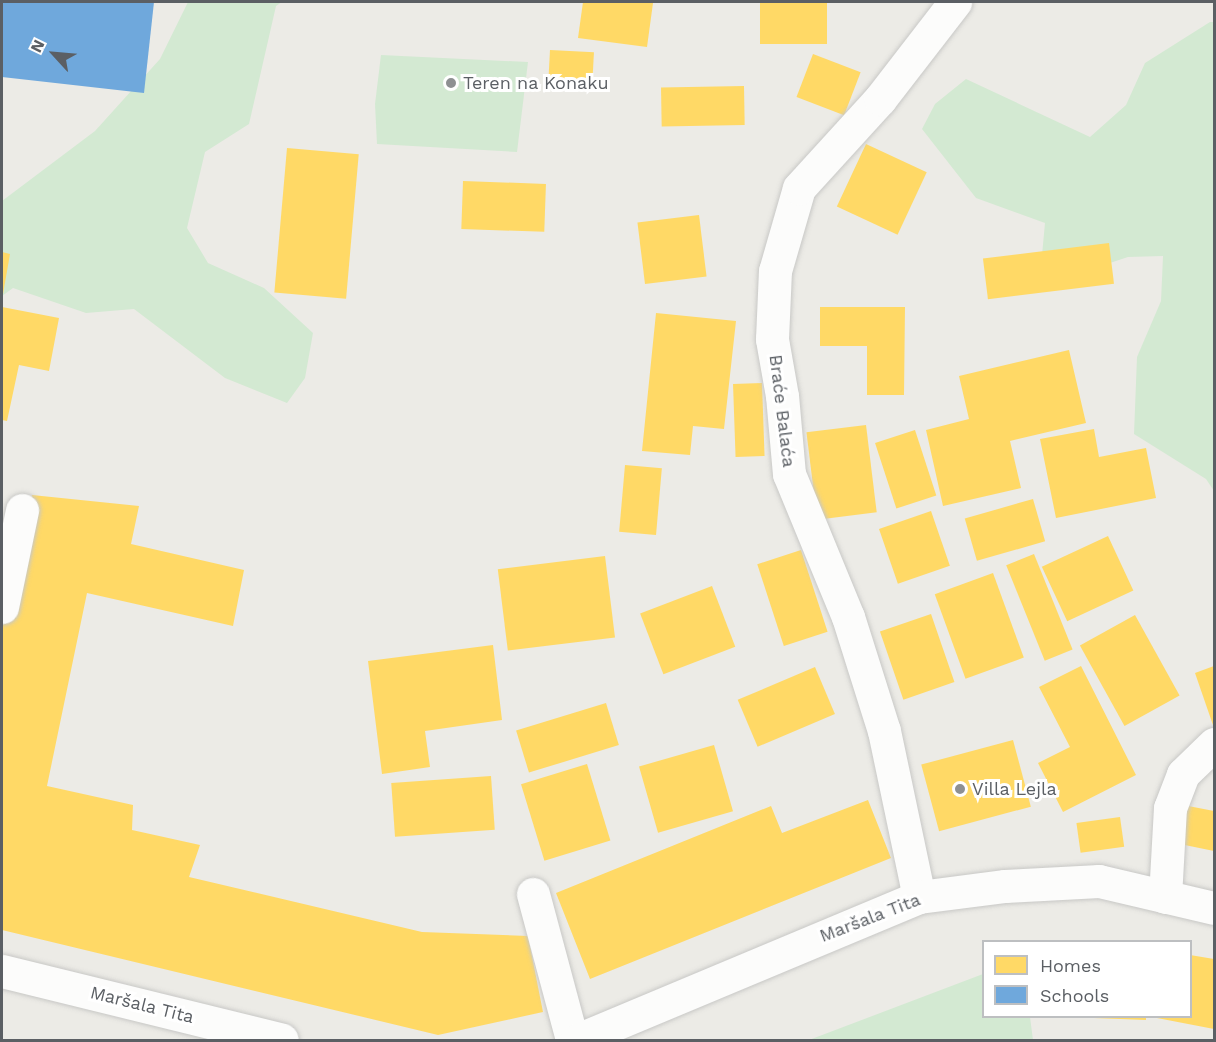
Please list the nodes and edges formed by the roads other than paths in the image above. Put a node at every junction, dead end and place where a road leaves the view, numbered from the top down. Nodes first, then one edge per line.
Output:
1 (955, 2) edge
2 (22, 510) dead end
3 (2, 607) edge
4 (1215, 744) edge
5 (533, 894) dead end
6 (919, 897) junction
7 (1165, 897) junction
8 (1215, 908) edge
9 (2, 971) edge
10 (282, 1041) edge
11 (573, 1041) edge
12 (577, 1041) edge

1 - 6 street, Braće Balaća
2 - 3 street
4 - 7 street
5 - 11 street
6 - 7 street, Maršala Tita
6 - 12 street, Maršala Tita
7 - 8 street, Maršala Tita
9 - 10 street, Maršala Tita

